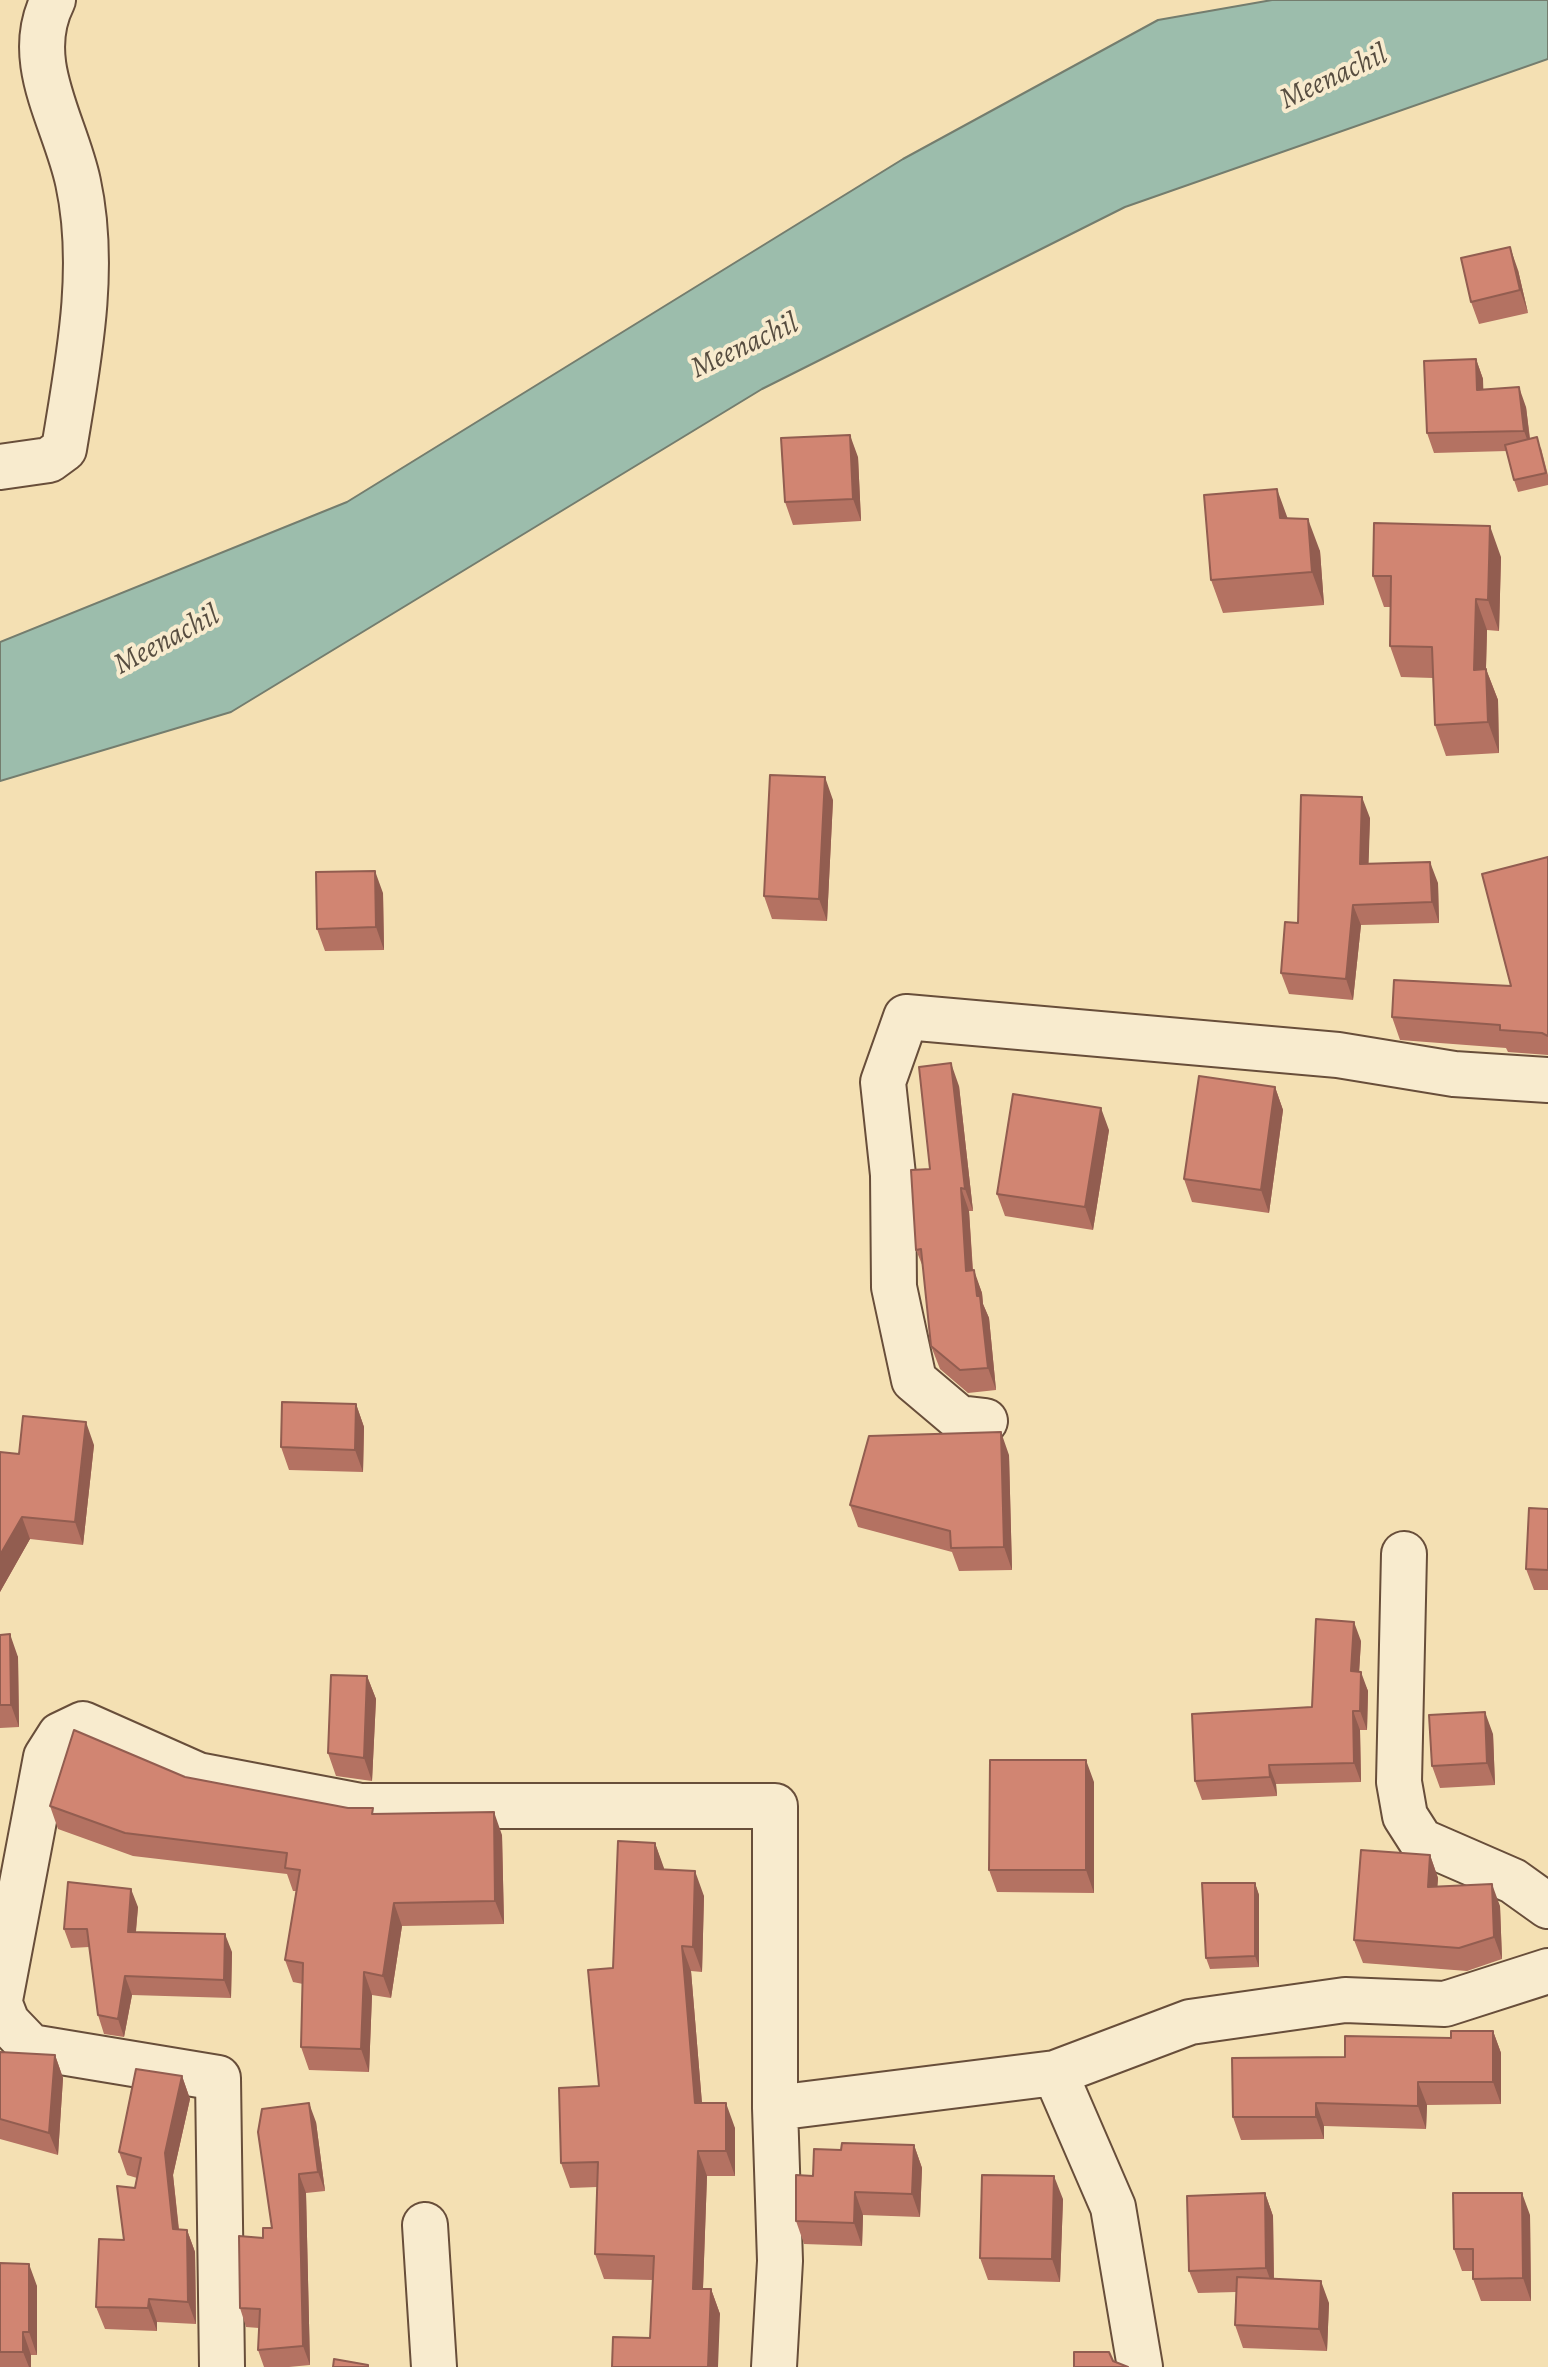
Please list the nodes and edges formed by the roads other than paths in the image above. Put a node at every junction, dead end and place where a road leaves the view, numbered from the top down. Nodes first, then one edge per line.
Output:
1 (53, 0) edge
2 (0, 467) edge
3 (1548, 1080) edge
4 (985, 1421) dead end
5 (1404, 1554) dead end
6 (1548, 1906) edge
7 (1548, 1971) edge
8 (0, 2002) edge
9 (1055, 2073) junction
10 (775, 2108) junction
11 (425, 2225) dead end
12 (210, 2363) edge
13 (434, 2367) edge
14 (774, 2367) edge
15 (1140, 2367) edge

1 - 2 street
3 - 4 street
5 - 6 street
7 - 9 street
8 - 10 street
8 - 12 street
9 - 10 street
9 - 15 street
10 - 14 street
11 - 13 street

